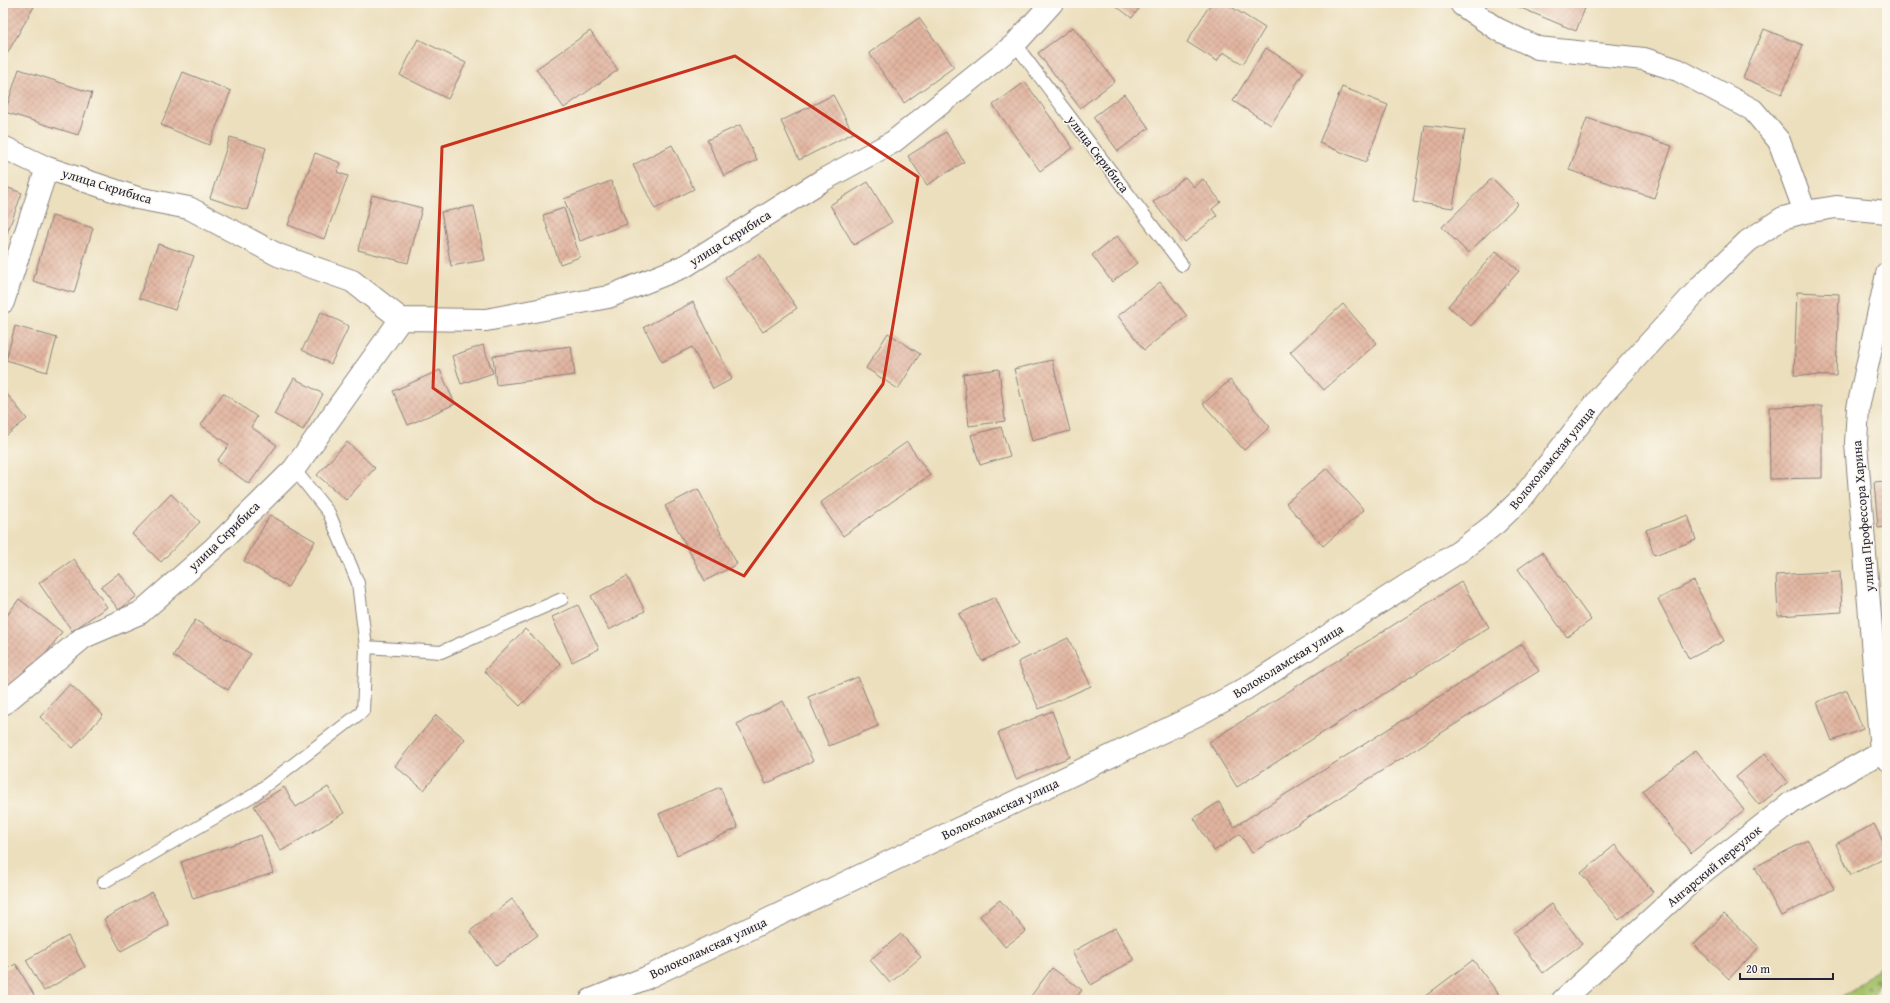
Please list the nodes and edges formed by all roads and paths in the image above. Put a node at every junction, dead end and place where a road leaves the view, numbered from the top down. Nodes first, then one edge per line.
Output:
1 (1052, 3) edge
2 (1461, 3) edge
3 (1015, 44) junction
4 (3, 147) edge
5 (47, 168) junction
6 (1805, 212) junction
7 (1887, 212) edge
8 (1182, 265) dead end
9 (1887, 274) edge
10 (3, 302) edge
11 (401, 319) junction
12 (294, 469) junction
13 (562, 599) dead end
14 (366, 647) junction
15 (3, 704) edge
16 (1884, 756) edge
17 (104, 882) dead end
18 (591, 1000) edge
19 (1563, 1000) edge

1 - 3 street, улица Скрибиса
2 - 6 street
3 - 8 lane, улица Скрибиса
3 - 11 street, улица Скрибиса
4 - 5 street, улица Скрибиса
5 - 10 street, улица Скрибиса
5 - 11 street, улица Скрибиса
6 - 7 street, Волоколамская улица
6 - 18 street, Волоколамская улица
9 - 16 street, улица Профессора Харина
11 - 12 street, улица Скрибиса
12 - 14 lane
12 - 15 street, улица Скрибиса
13 - 14 lane
14 - 17 lane
16 - 19 street, Ангарский переулок

